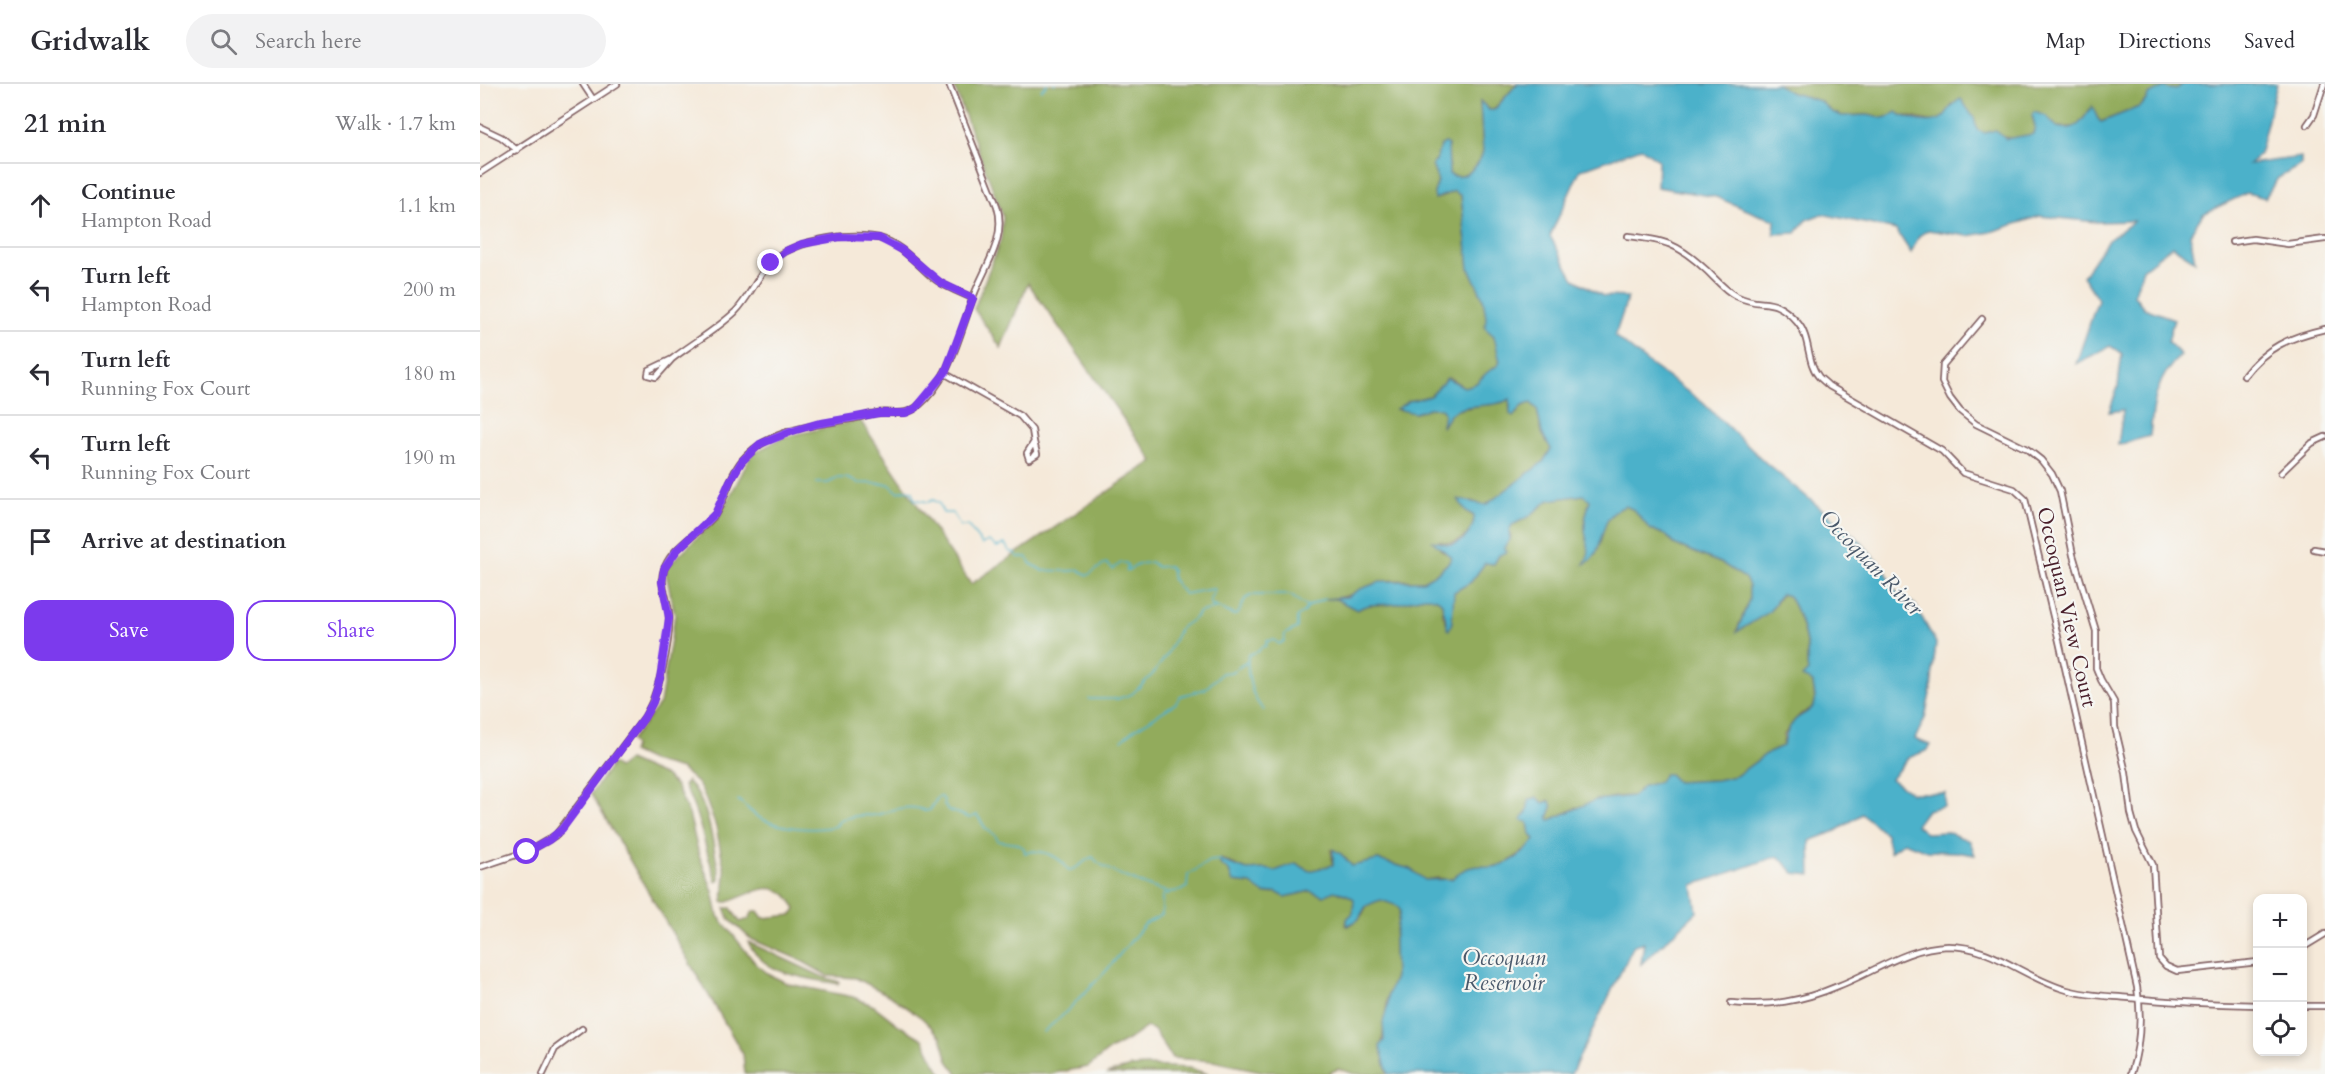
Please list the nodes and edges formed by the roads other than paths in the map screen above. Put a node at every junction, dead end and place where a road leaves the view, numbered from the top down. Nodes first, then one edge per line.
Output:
1 (583, 84) edge
2 (617, 84) edge
3 (949, 84) edge
4 (2324, 84) edge
5 (593, 99) junction
6 (2307, 125) dead end
7 (480, 127) edge
8 (517, 150) junction
9 (480, 173) edge
10 (1628, 236) dead end
11 (2325, 239) edge
12 (2232, 242) dead end
13 (973, 298) junction
14 (1982, 319) dead end
15 (2325, 329) edge
16 (672, 359) junction
17 (945, 373) junction
18 (2244, 376) dead end
19 (2325, 437) edge
20 (1034, 442) dead end
21 (2281, 473) dead end
22 (2314, 549) dead end
23 (2325, 551) edge
24 (480, 867) edge
25 (2325, 934) edge
26 (2307, 945) edge
27 (2253, 963) edge
28 (2139, 999) junction
29 (1731, 1003) dead end
30 (2253, 1005) edge
31 (2307, 1006) edge
32 (2325, 1006) edge
33 (582, 1029) dead end
34 (543, 1074) edge
35 (2131, 1074) edge

1 - 5 street
2 - 5 street
3 - 13 street
4 - 6 street
5 - 8 street
7 - 8 street
8 - 9 street
10 - 28 street, Occoquan View Court
11 - 12 street
13 - 16 street
13 - 17 street
14 - 27 street
15 - 18 street
16 - 16 street
17 - 20 street
17 - 24 street
19 - 21 street
22 - 23 street
25 - 26 street
28 - 29 street
28 - 30 street
28 - 35 street, Occoquan View Court
31 - 32 street
33 - 34 street

